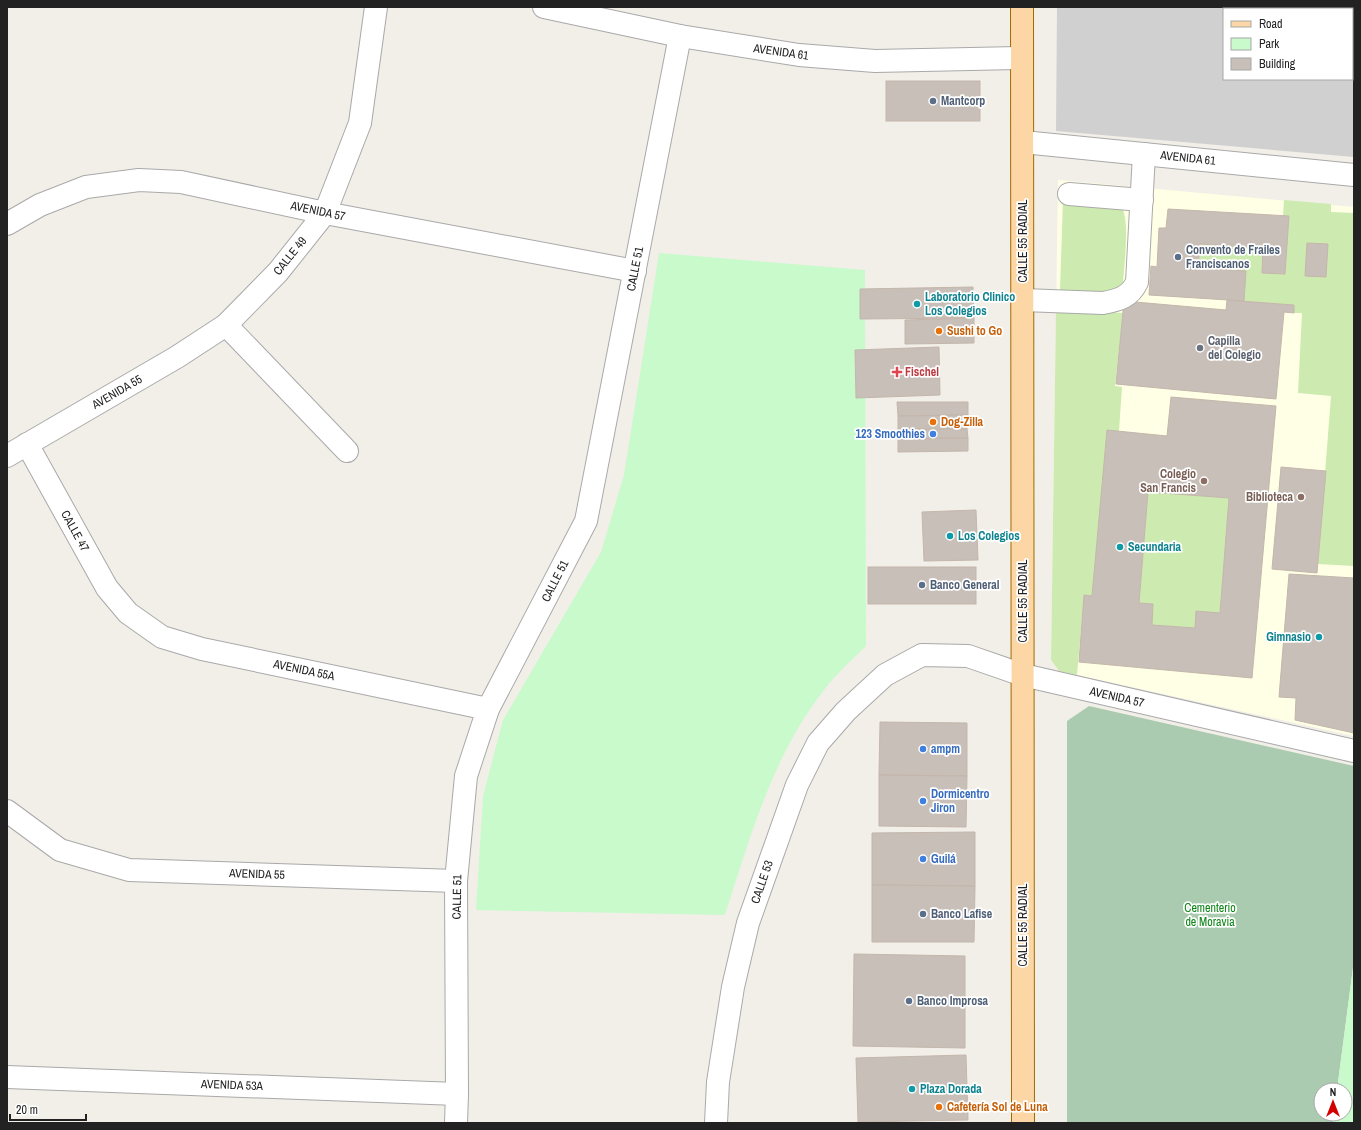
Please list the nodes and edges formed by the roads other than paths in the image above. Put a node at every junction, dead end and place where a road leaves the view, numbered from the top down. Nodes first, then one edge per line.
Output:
1 (376, 7) edge
2 (544, 7) edge
3 (1022, 7) edge
4 (680, 36) junction
5 (1022, 58) junction
6 (1023, 142) junction
7 (1144, 154) junction
8 (1354, 175) edge
9 (1069, 194) dead end
10 (1142, 200) junction
11 (325, 213) junction
12 (7, 224) edge
13 (635, 271) junction
14 (1023, 300) junction
15 (226, 325) junction
16 (27, 444) junction
17 (347, 451) dead end
18 (7, 456) edge
19 (128, 613) joint
20 (885, 675) joint
21 (1023, 676) junction
22 (488, 709) junction
23 (1354, 751) edge
24 (7, 811) edge
25 (456, 881) junction
26 (7, 1077) edge
27 (457, 1094) junction
28 (456, 1123) edge
29 (716, 1123) edge
30 (1023, 1123) edge

1 - 11 street, CALLE 49
2 - 4 street, AVENIDA 61
3 - 5 main road, CALLE 55 RADIAL
4 - 5 street, AVENIDA 61
4 - 13 street, CALLE 51
5 - 6 main road, CALLE 55 RADIAL
6 - 7 street, AVENIDA 61
6 - 14 main road, CALLE 55 RADIAL
7 - 8 street, AVENIDA 61
7 - 10 street
9 - 10 street
10 - 14 street
11 - 12 street, AVENIDA 57
11 - 13 street, AVENIDA 57
11 - 15 street, CALLE 49
13 - 22 street, CALLE 51
14 - 21 main road, CALLE 55 RADIAL
15 - 16 street, AVENIDA 55
15 - 17 street
16 - 18 street, AVENIDA 55
16 - 19 street, CALLE 47
19 - 22 street, AVENIDA 55A
20 - 21 street, AVENIDA 57
20 - 29 street, CALLE 53
21 - 23 street, AVENIDA 57
21 - 30 main road, CALLE 55 RADIAL
22 - 25 street, CALLE 51
24 - 25 street, AVENIDA 55
25 - 27 street, CALLE 51
26 - 27 street, AVENIDA 53A
27 - 28 street, CALLE 51

